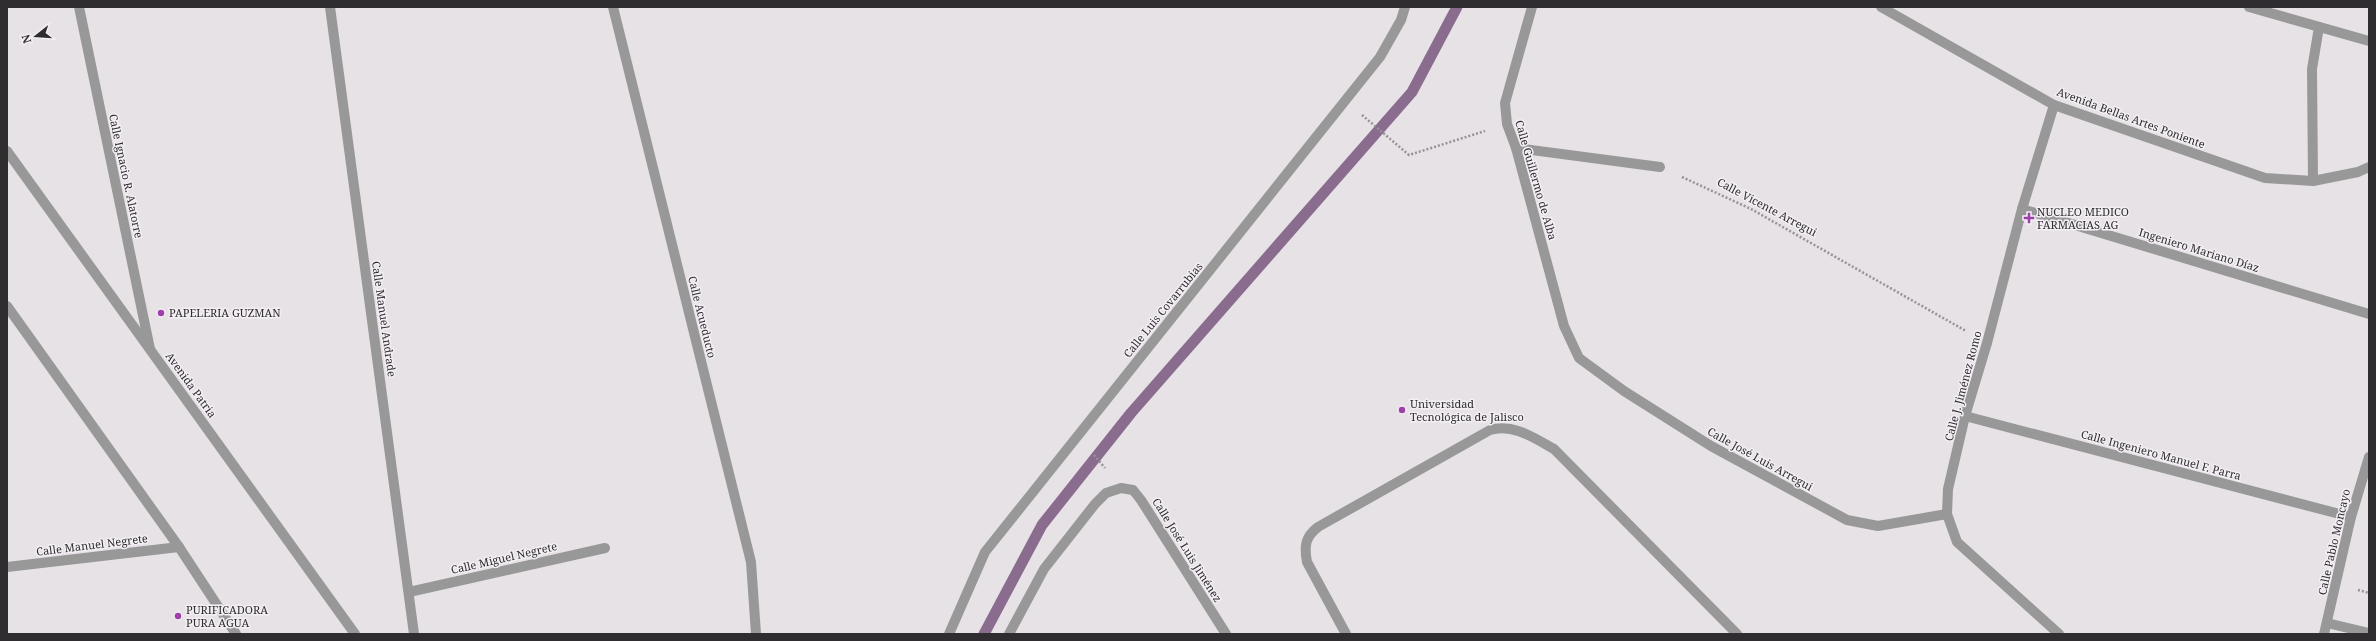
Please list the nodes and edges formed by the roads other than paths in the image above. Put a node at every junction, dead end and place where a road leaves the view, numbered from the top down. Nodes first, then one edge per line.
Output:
1 (79, 7) edge
2 (330, 7) edge
3 (613, 7) edge
4 (1405, 7) edge
5 (1532, 7) edge
6 (1881, 7) edge
7 (2249, 7) edge
8 (2319, 28) junction
9 (2369, 41) edge
10 (2054, 105) junction
11 (1516, 148) junction
12 (7, 151) edge
13 (1660, 167) road end
14 (2369, 168) edge
15 (2313, 181) junction
16 (2022, 209) junction
17 (7, 306) edge
18 (2369, 314) edge
19 (150, 349) junction
20 (1579, 358) joint
21 (1965, 416) junction
22 (2369, 457) edge
23 (1947, 514) junction
24 (2351, 517) junction
25 (179, 546) junction
26 (605, 548) dead end
27 (7, 567) edge
28 (409, 592) junction
29 (2328, 623) junction
30 (2369, 633) edge
31 (236, 634) edge
32 (355, 634) edge
33 (414, 634) edge
34 (756, 634) edge
35 (949, 634) edge
36 (1009, 634) edge
37 (1226, 634) edge
38 (1346, 634) edge
39 (1737, 634) edge
40 (2059, 634) edge
41 (2324, 634) edge

1 - 19 street, Calle Ignacio R. Alatorre
2 - 28 street, Calle Manuel Andrade
3 - 34 street, Calle Acueducto
4 - 35 street, Calle Luis Covarrubias
5 - 11 street, Calle Guillermo de Alba
6 - 10 street, Avenida Bellas Artes Poniente
7 - 8 street
8 - 9 street
8 - 15 street
10 - 15 street, Avenida Bellas Artes Poniente
10 - 16 street, Calle J. Jiménez Romo
11 - 13 street
11 - 20 street, Calle Guillermo de Alba
12 - 19 street, Avenida Patria
14 - 15 street, Avenida Bellas Artes Poniente
16 - 18 street, Ingeniero Mariano Díaz
16 - 21 street, Calle J. Jiménez Romo
17 - 25 street
19 - 32 street, Avenida Patria
20 - 23 street, Calle José Luis Arregui
21 - 23 street, Calle J. Jiménez Romo
21 - 24 street, Calle Ingeniero Manuel F. Parra
22 - 24 street, Calle Pablo Moncayo
23 - 40 street, Calle J. Jiménez Romo
24 - 29 street, Calle Pablo Moncayo
25 - 27 street, Calle Manuel Negrete
25 - 31 street
26 - 28 street, Calle Miguel Negrete
28 - 33 street, Calle Manuel Andrade
29 - 30 street
29 - 41 street, Calle Pablo Moncayo
36 - 37 street, Calle José Luis Jiménez
38 - 39 street

